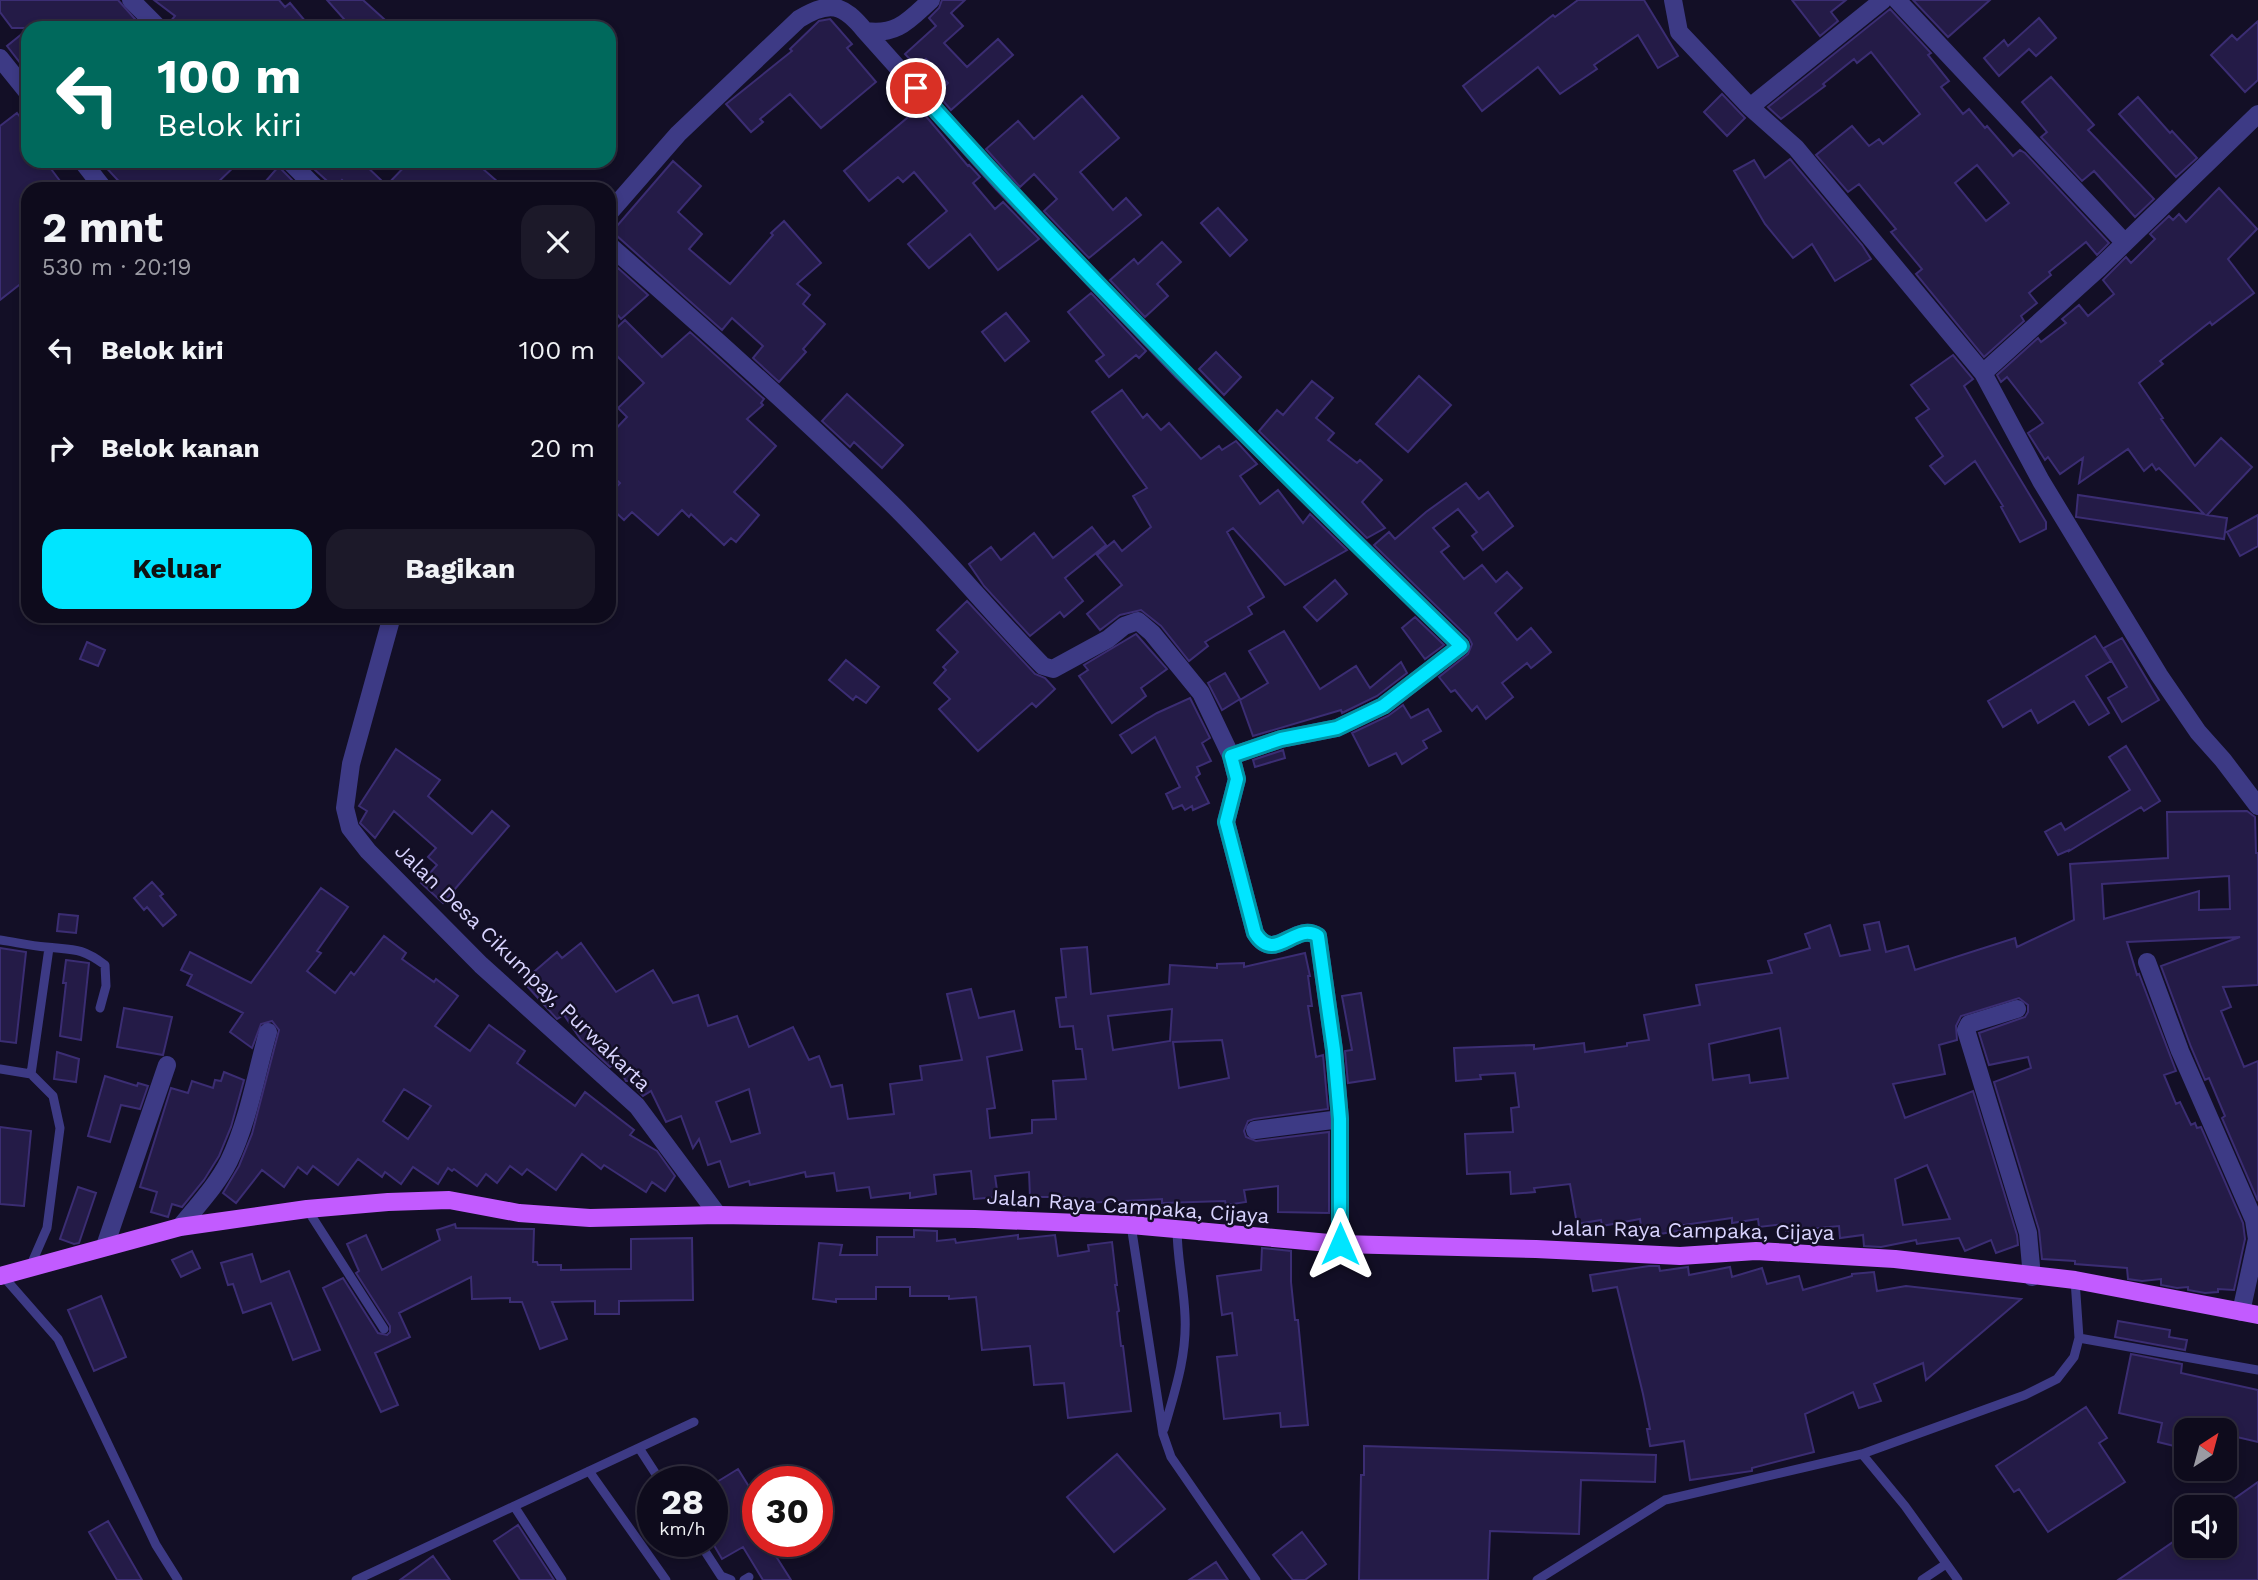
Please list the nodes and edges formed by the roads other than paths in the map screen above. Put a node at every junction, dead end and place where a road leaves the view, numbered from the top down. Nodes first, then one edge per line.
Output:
1 (131, 0) edge
2 (931, 0) edge
3 (1673, 0) edge
4 (1883, 0) edge
5 (1897, 0) edge
6 (841, 4) edge
7 (152, 21) edge
8 (865, 31) junction
9 (0, 58) edge
10 (21, 84) edge
11 (1750, 107) junction
12 (2258, 114) edge
13 (88, 168) edge
14 (296, 168) edge
15 (98, 182) edge
16 (310, 182) edge
17 (616, 205) edge
18 (2125, 243) junction
19 (616, 252) edge
20 (1983, 373) junction
21 (390, 623) edge
22 (1231, 756) junction
23 (2258, 806) edge
24 (0, 940) edge
25 (49, 948) junction
26 (2147, 962) dead end
27 (100, 1007) dead end
28 (2017, 1009) dead end
29 (268, 1032) dead end
30 (167, 1065) dead end
31 (0, 1069) edge
32 (31, 1074) junction
33 (1340, 1119) junction
34 (1255, 1130) dead end
35 (307, 1209) junction
36 (718, 1215) junction
37 (1131, 1225) junction
38 (180, 1227) junction
39 (1177, 1228) junction
40 (1340, 1244) junction
41 (105, 1246) junction
42 (30, 1268) junction
43 (1, 1276) edge
44 (2032, 1277) junction
45 (2075, 1280) junction
46 (2250, 1314) edge
47 (384, 1329) dead end
48 (2079, 1338) junction
49 (2258, 1370) edge
50 (694, 1422) dead end
51 (1163, 1434) junction
52 (639, 1448) junction
53 (1862, 1454) junction
54 (651, 1466) edge
55 (589, 1471) junction
56 (514, 1506) junction
57 (709, 1557) edge
58 (1946, 1564) junction
59 (178, 1580) edge
60 (356, 1580) edge
61 (562, 1580) edge
62 (666, 1580) edge
63 (731, 1580) edge
64 (1255, 1580) edge
65 (1537, 1580) edge
66 (1922, 1580) edge
67 (1958, 1580) edge

1 - 7 street
2 - 8 street
3 - 11 street
4 - 11 street
5 - 18 street
6 - 8 street
6 - 17 street
8 - 22 street
9 - 10 street
11 - 20 street
12 - 18 street
13 - 15 street
14 - 16 street
18 - 20 street
19 - 22 street
20 - 23 street
21 - 36 street, Jalan Desa Cikumpay, Purwakarta
22 - 33 street
24 - 25 lane
25 - 27 lane
25 - 32 lane
26 - 46 street
28 - 44 street
29 - 38 street
30 - 41 street
31 - 32 lane
32 - 42 lane
33 - 34 street
33 - 40 street
35 - 36 main road, Jalan Raya Campaka, Cijaya
35 - 38 main road, Jalan Raya Campaka, Cijaya
35 - 47 lane
36 - 37 main road, Jalan Raya Campaka, Cijaya
37 - 39 main road, Jalan Raya Campaka, Cijaya
37 - 51 lane
38 - 41 main road, Jalan Raya Campaka, Cijaya
39 - 40 main road, Jalan Raya Campaka, Cijaya
39 - 51 lane
40 - 44 main road, Jalan Raya Campaka, Cijaya
41 - 42 main road, Jalan Raya Campaka, Cijaya
42 - 43 main road, Jalan Raya Campaka, Cijaya
43 - 59 lane
44 - 45 main road, Jalan Raya Campaka, Cijaya
45 - 46 main road, Jalan Raya Campaka, Cijaya
45 - 48 lane
48 - 49 lane
48 - 53 lane
50 - 52 lane
51 - 64 lane
52 - 54 lane
52 - 55 lane
53 - 58 lane
53 - 65 lane
55 - 56 lane
55 - 62 lane
56 - 60 lane
56 - 61 lane
57 - 63 lane
58 - 66 lane
58 - 67 lane

